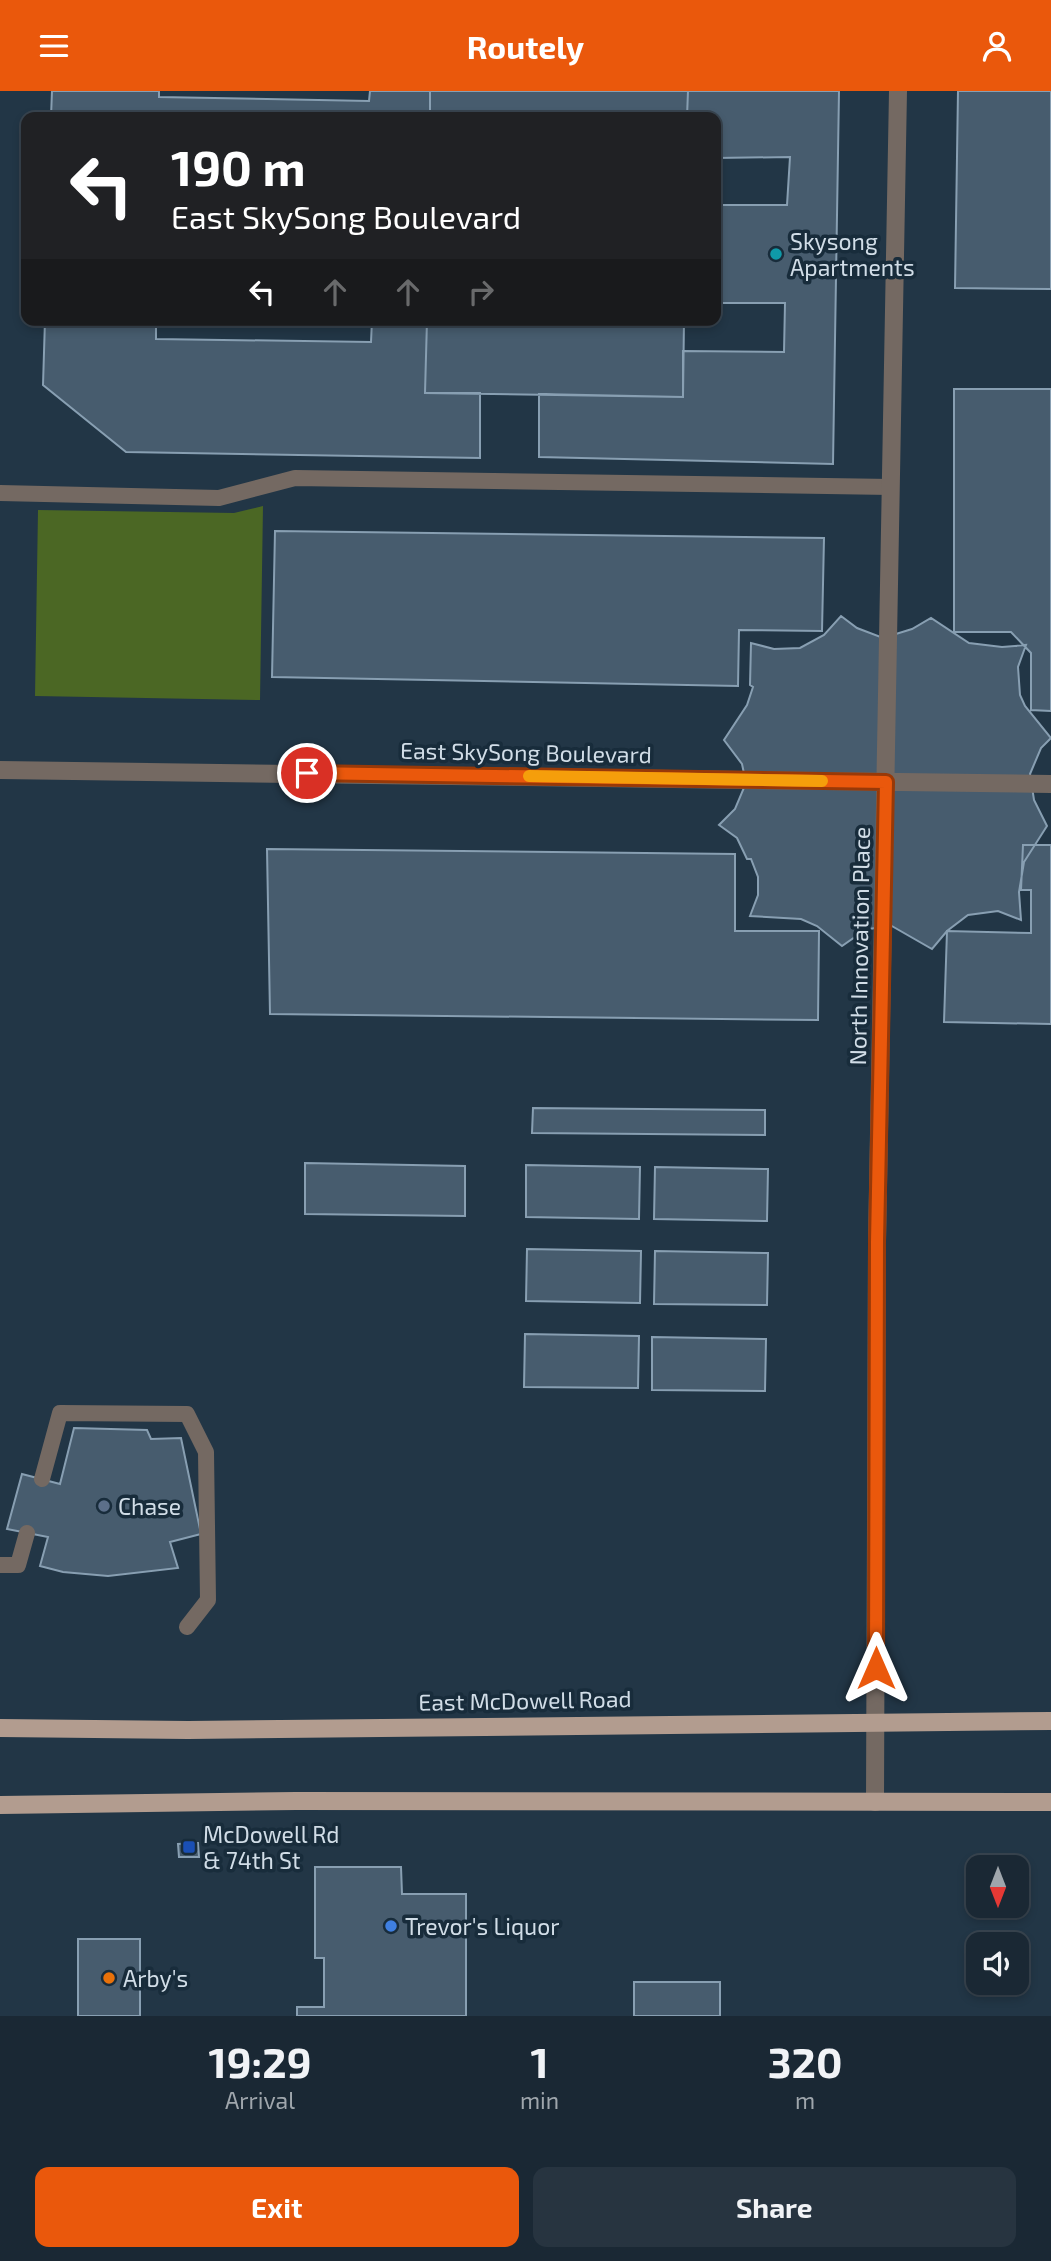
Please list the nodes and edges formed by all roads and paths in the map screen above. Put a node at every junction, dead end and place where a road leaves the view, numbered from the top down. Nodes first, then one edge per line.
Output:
1 (898, 91) edge
2 (891, 487) junction
3 (0, 493) edge
4 (0, 770) edge
5 (886, 782) junction
6 (1051, 784) edge
7 (42, 1479) dead end
8 (27, 1533) dead end
9 (0, 1565) edge
10 (187, 1627) dead end
11 (1051, 1721) edge
12 (876, 1722) junction
13 (0, 1728) edge
14 (875, 1802) junction
15 (1051, 1802) edge
16 (0, 1805) edge

1 - 2 street, North Innovation Place
2 - 3 lane
2 - 5 street, North Innovation Place
4 - 5 street, East SkySong Boulevard
5 - 6 street, East SkySong Boulevard
5 - 12 street, North Innovation Place
7 - 10 lane
8 - 9 lane
11 - 12 main road, East McDowell Road
12 - 13 main road, East McDowell Road
12 - 14 street, North Innovation Place
14 - 15 main road
14 - 16 main road

